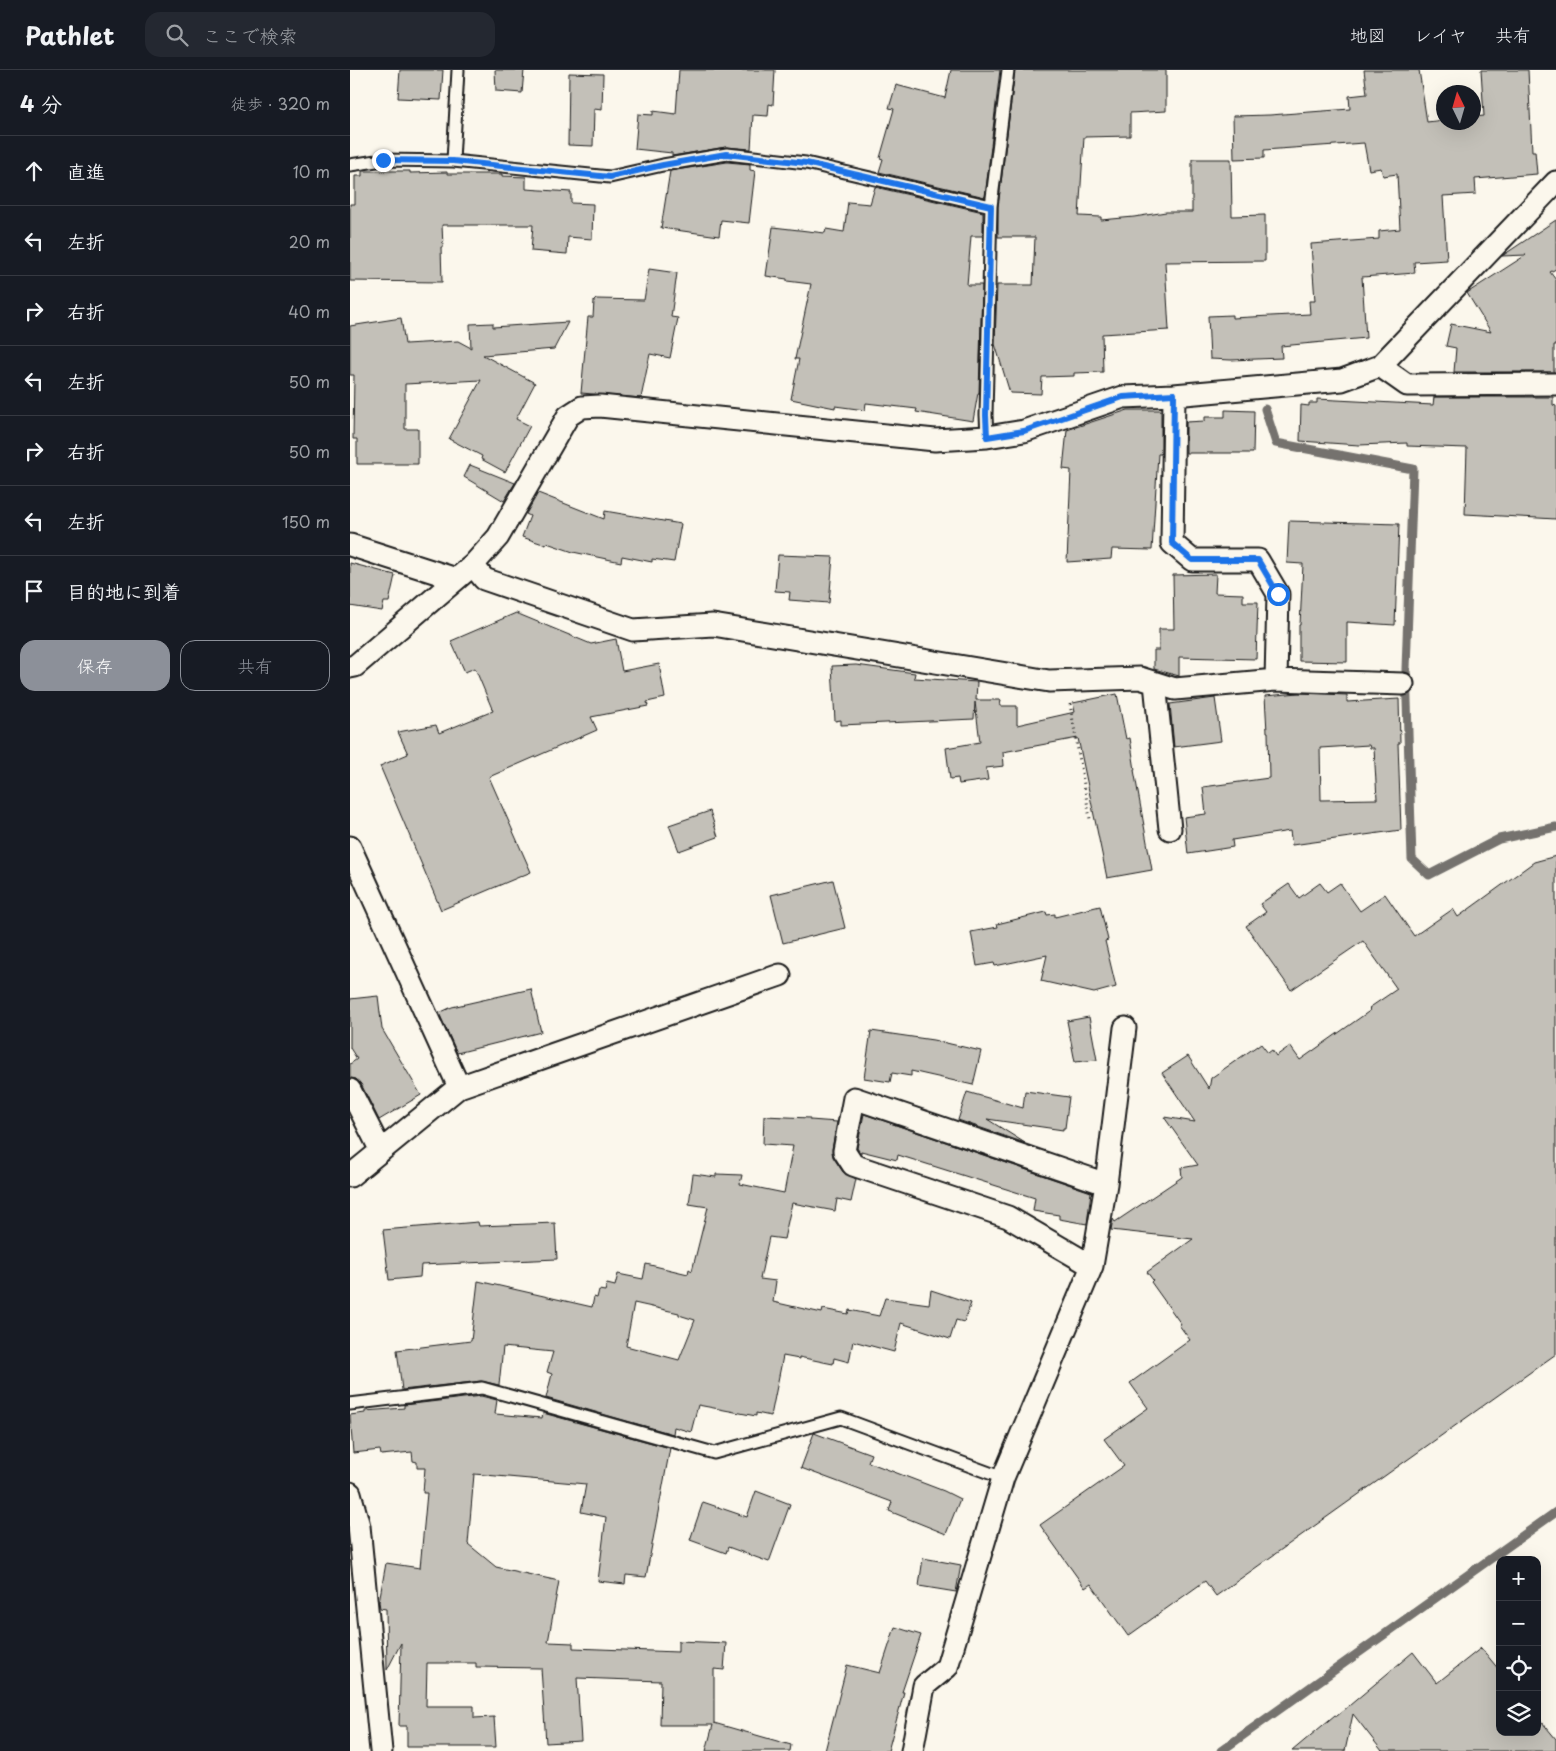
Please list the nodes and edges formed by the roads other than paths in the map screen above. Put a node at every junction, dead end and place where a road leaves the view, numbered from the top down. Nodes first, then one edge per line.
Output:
1 (458, 70) edge
2 (1008, 70) edge
3 (453, 161) junction
4 (350, 165) edge
5 (1556, 182) edge
6 (991, 206) junction
7 (1380, 366) junction
8 (1556, 384) edge
9 (1174, 394) junction
10 (987, 437) junction
11 (350, 545) edge
12 (474, 565) junction
13 (456, 579) junction
14 (350, 667) edge
15 (1276, 680) junction
16 (1155, 683) junction
17 (1403, 684) dead end
18 (1170, 829) dead end
19 (350, 847) edge
20 (780, 975) dead end
21 (1125, 1028) dead end
22 (459, 1087) junction
23 (350, 1090) edge
24 (381, 1151) junction
25 (350, 1176) edge
26 (1106, 1184) junction
27 (1092, 1266) junction
28 (350, 1404) edge
29 (1003, 1478) junction
30 (350, 1493) edge
31 (380, 1751) edge
32 (912, 1751) edge

1 - 3 lane
2 - 6 lane
3 - 4 lane
3 - 6 lane
5 - 7 street
6 - 10 lane
7 - 8 street
7 - 9 street
9 - 10 street
9 - 15 street
10 - 12 street
11 - 13 street
12 - 13 street
12 - 16 street
13 - 14 street
15 - 16 street
15 - 17 street
16 - 18 street
19 - 22 street
20 - 22 street
21 - 26 street
22 - 24 street
23 - 24 street
24 - 25 street
26 - 27 street
26 - 27 street
27 - 29 street
28 - 29 lane
29 - 32 street
30 - 31 street

